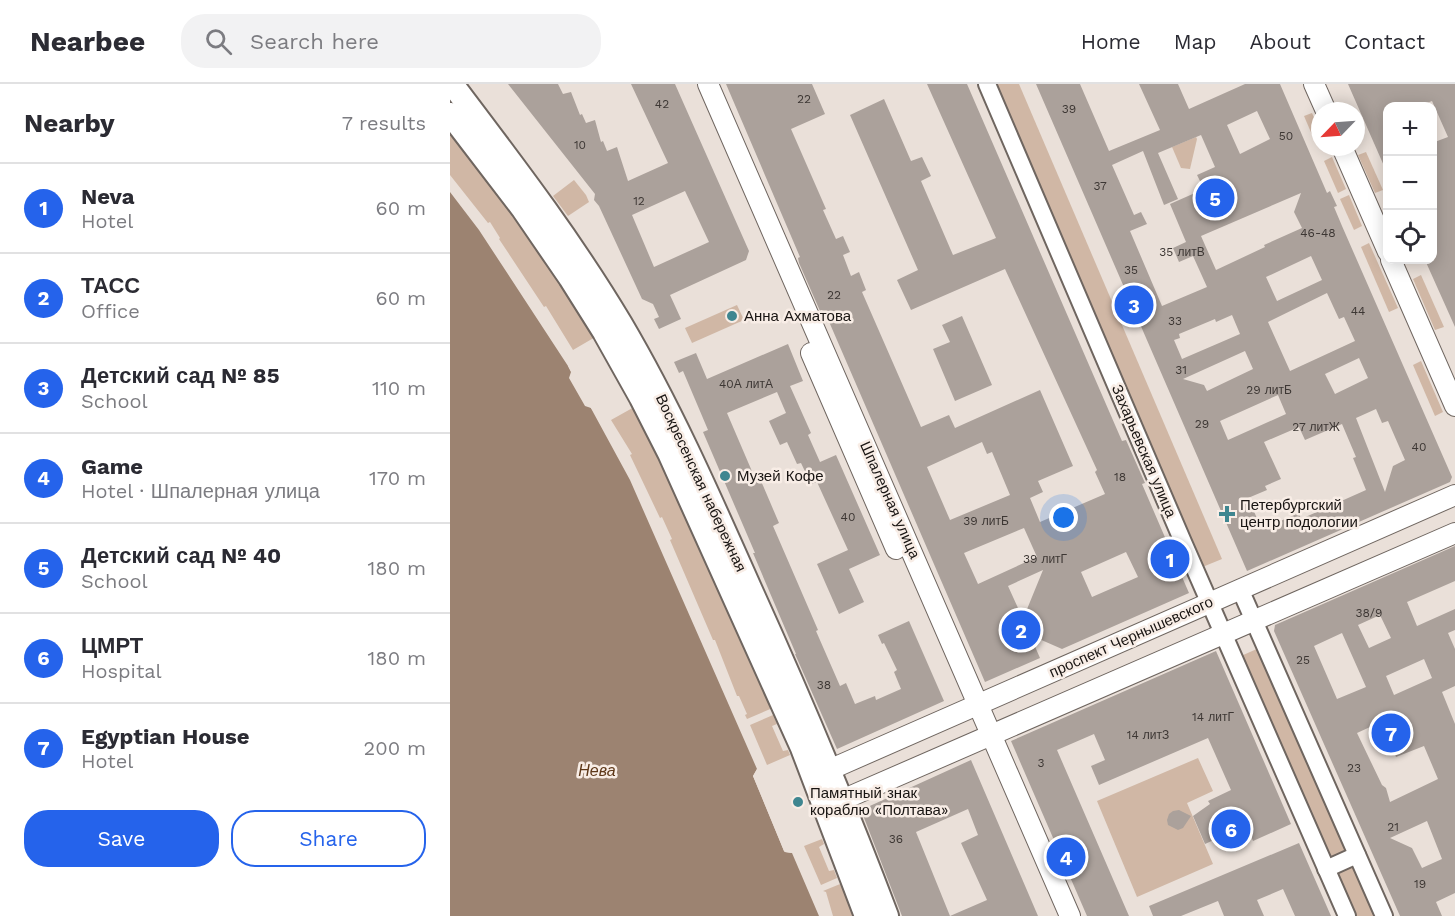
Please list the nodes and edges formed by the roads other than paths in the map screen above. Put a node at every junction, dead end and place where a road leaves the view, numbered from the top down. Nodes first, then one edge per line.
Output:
1 (452, 84) edge
2 (693, 84) edge
3 (708, 84) edge
4 (987, 84) edge
5 (1314, 84) edge
6 (1322, 102) edge
7 (450, 114) edge
8 (1345, 156) edge
9 (1383, 241) edge
10 (1393, 264) edge
11 (1455, 406) edge
12 (1455, 495) edge
13 (1455, 533) edge
14 (1240, 590) junction
15 (1209, 603) junction
16 (1254, 620) junction
17 (1223, 634) junction
18 (973, 707) junction
19 (986, 738) junction
20 (830, 770) junction
21 (819, 791) junction
22 (842, 800) junction
23 (1357, 855) junction
24 (1326, 869) junction
25 (866, 916) edge
26 (886, 916) edge
27 (1056, 916) edge
28 (1071, 916) edge
29 (1347, 916) edge
30 (1384, 916) edge

1 - 20 main road, Воскресенская набережная
2 - 18 street, Шпалерная улица
3 - 18 street, Шпалерная улица
4 - 15 street, Захарьевская улица
5 - 6 street
7 - 21 main road, Воскресенская набережная
8 - 9 street
10 - 11 street
12 - 14 street, проспект Чернышевского
13 - 16 street
14 - 15 street, проспект Чернышевского
14 - 16 street
15 - 17 street, Захарьевская улица
15 - 18 street, проспект Чернышевского
16 - 17 street
16 - 23 street
17 - 19 street
17 - 24 street, Захарьевская улица
18 - 19 street, Шпалерная улица
18 - 20 street, проспект Чернышевского
19 - 22 street
19 - 27 street, Шпалерная улица
19 - 28 street, Шпалерная улица
20 - 21 street
20 - 22 main road, Воскресенская набережная
21 - 25 main road, Воскресенская набережная
22 - 26 main road, Воскресенская набережная
23 - 24 street
23 - 30 street
24 - 29 street, Захарьевская улица

